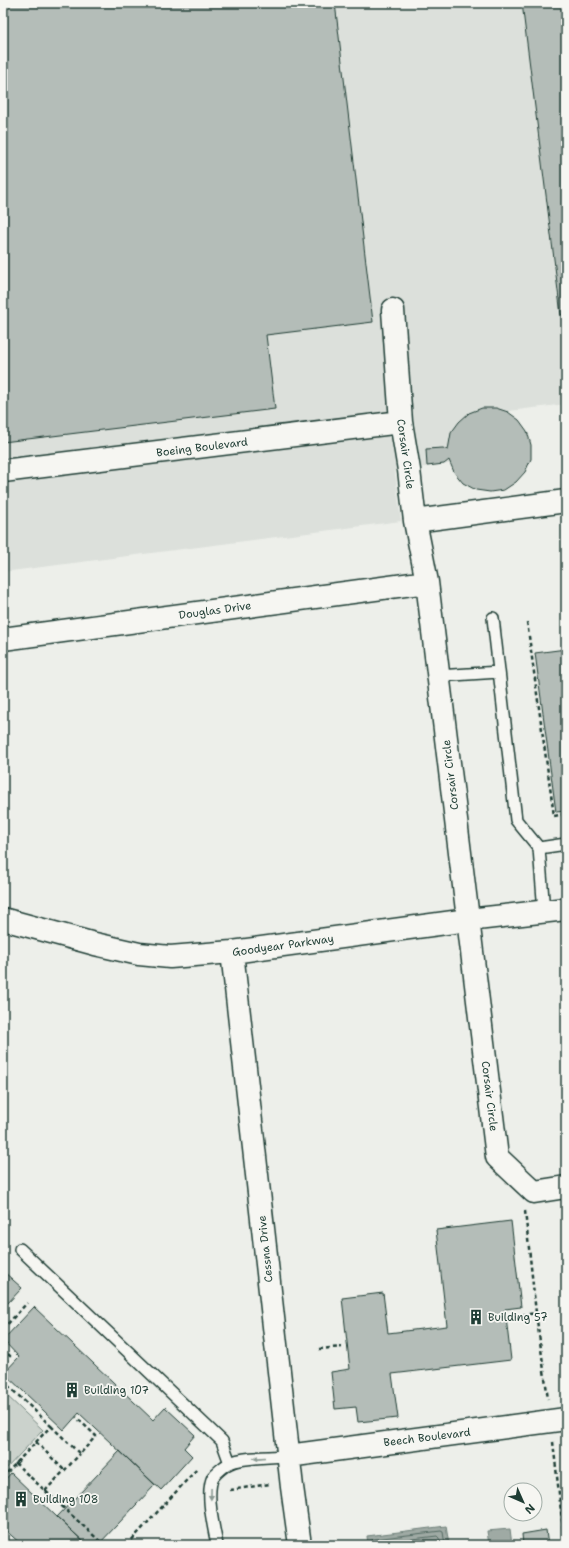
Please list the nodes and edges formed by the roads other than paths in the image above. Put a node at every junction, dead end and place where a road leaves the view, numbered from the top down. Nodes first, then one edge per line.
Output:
1 (393, 310) dead end
2 (401, 422) junction
3 (3, 471) edge
4 (566, 501) edge
5 (415, 522) junction
6 (426, 582) junction
7 (493, 618) dead end
8 (3, 639) edge
9 (500, 672) junction
10 (438, 676) junction
11 (566, 844) edge
12 (539, 848) junction
13 (566, 909) edge
14 (544, 912) junction
15 (3, 919) edge
16 (468, 920) junction
17 (232, 952) junction
18 (566, 1188) edge
19 (20, 1249) dead end
20 (566, 1419) edge
21 (288, 1456) junction
22 (230, 1463) junction
23 (217, 1545) edge
24 (300, 1545) edge

1 - 2 street, Corsair Circle
2 - 3 street, Boeing Boulevard
2 - 5 street, Corsair Circle
4 - 5 street
5 - 6 street, Corsair Circle
6 - 8 street, Douglas Drive
6 - 10 street, Corsair Circle
7 - 9 lane
9 - 10 lane
9 - 12 lane
10 - 16 street, Corsair Circle
11 - 12 lane
12 - 14 lane
13 - 14 street, Goodyear Parkway
14 - 16 street, Goodyear Parkway
15 - 17 street, Goodyear Parkway
16 - 17 street, Goodyear Parkway
16 - 18 street, Corsair Circle
17 - 21 street, Cessna Drive
19 - 22 lane
20 - 21 street, Beech Boulevard
21 -> 22 lane
21 - 24 street, Cessna Drive
22 -> 23 lane

